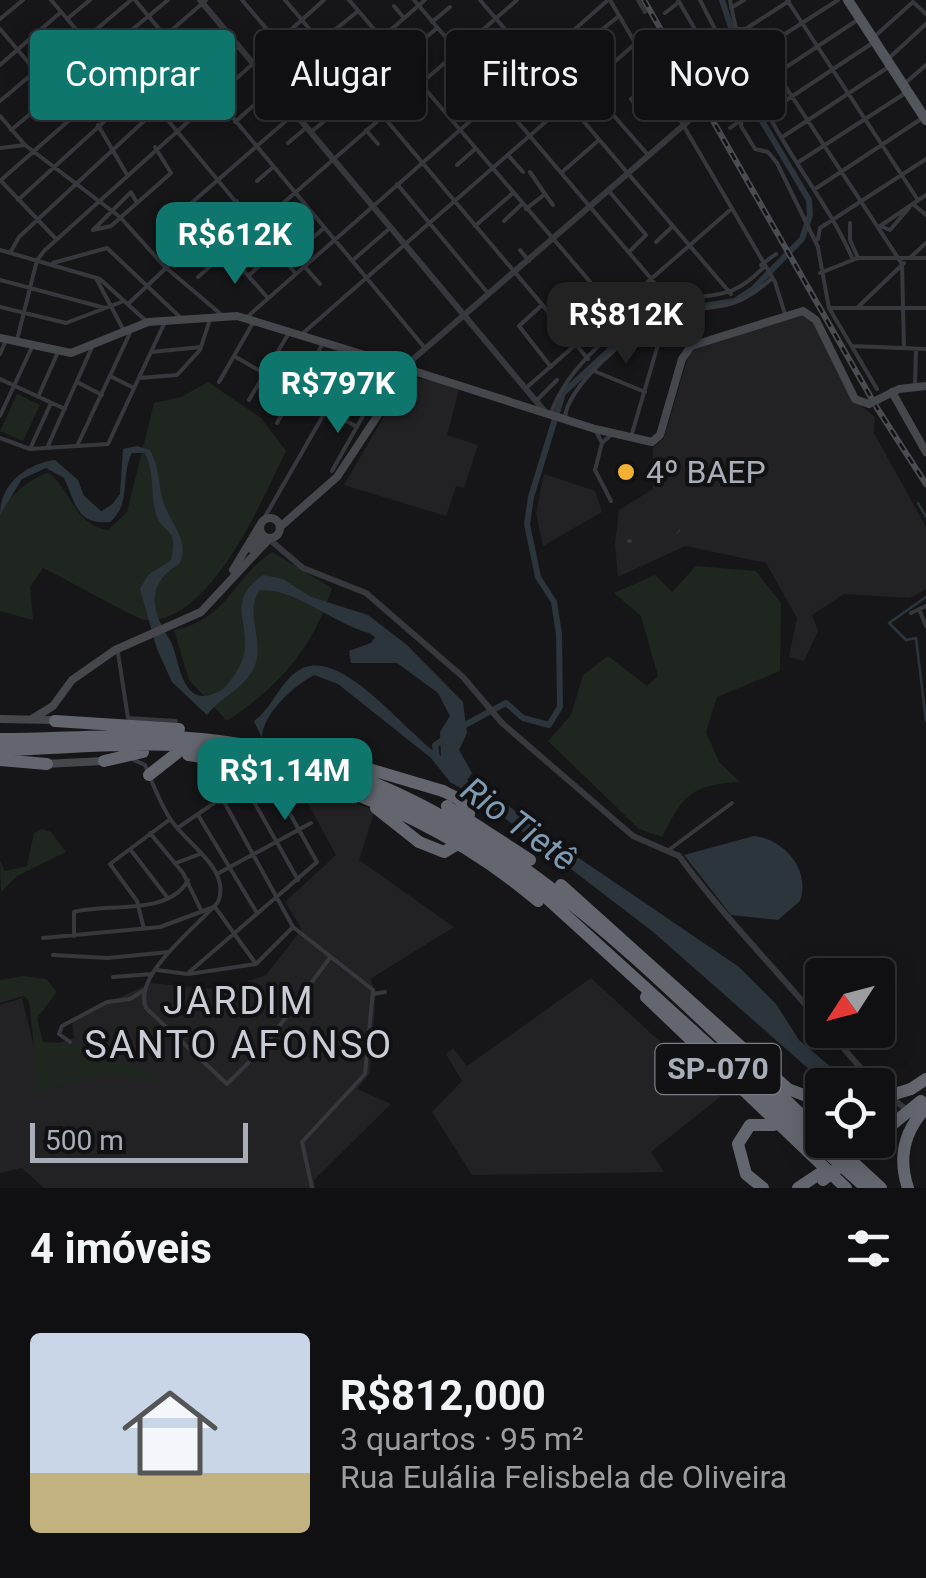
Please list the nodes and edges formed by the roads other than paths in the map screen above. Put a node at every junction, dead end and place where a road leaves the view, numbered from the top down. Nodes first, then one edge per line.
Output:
1 (23, 0) edge
2 (51, 0) edge
3 (90, 0) edge
4 (133, 0) edge
5 (168, 0) edge
6 (242, 0) edge
7 (285, 0) edge
8 (324, 0) edge
9 (349, 0) edge
10 (425, 0) edge
11 (480, 0) edge
12 (609, 0) edge
13 (638, 0) edge
14 (700, 0) edge
15 (730, 0) edge
16 (744, 0) edge
17 (788, 0) edge
18 (862, 0) edge
19 (202, 1) edge
20 (679, 1) edge
21 (513, 2) edge
22 (846, 2) edge
23 (914, 2) edge
24 (416, 3) edge
25 (394, 6) dead end
26 (450, 6) dead end
27 (731, 8) junction
28 (358, 11) junction
29 (61, 12) junction
30 (645, 12) dead end
31 (665, 12) dead end
32 (926, 14) edge
33 (148, 16) junction
34 (619, 16) junction
35 (404, 18) junction
36 (496, 18) junction
37 (0, 19) edge
38 (859, 19) junction
39 (67, 20) junction
40 (302, 20) junction
41 (432, 22) junction
42 (802, 23) junction
43 (926, 24) edge
44 (438, 28) junction
45 (747, 28) joint
46 (0, 29) edge
47 (76, 30) edge
48 (92, 30) edge
49 (130, 30) edge
50 (159, 30) edge
51 (171, 30) edge
52 (225, 30) edge
53 (267, 30) edge
54 (290, 30) edge
55 (310, 30) edge
56 (335, 30) edge
57 (374, 30) edge
58 (390, 30) edge
59 (482, 30) edge
60 (506, 30) edge
61 (574, 30) edge
62 (602, 30) edge
63 (695, 30) edge
64 (716, 30) edge
65 (785, 34) edge
66 (446, 37) edge
67 (426, 38) edge
68 (634, 41) edge
69 (873, 41) junction
70 (235, 42) edge
71 (634, 46) edge
72 (818, 46) junction
73 (17, 50) junction
74 (255, 59) edge
75 (446, 61) edge
76 (252, 62) junction
77 (614, 63) edge
78 (888, 63) junction
79 (0, 64) edge
80 (30, 65) edge
81 (926, 65) edge
82 (255, 66) edge
83 (785, 68) edge
84 (833, 70) junction
85 (30, 77) edge
86 (235, 77) edge
87 (426, 79) edge
88 (785, 85) edge
89 (905, 89) junction
90 (426, 91) edge
91 (849, 94) junction
92 (792, 96) junction
93 (785, 101) edge
94 (0, 102) edge
95 (253, 106) dead end
96 (651, 110) joint
97 (924, 112) edge
98 (30, 113) edge
99 (614, 115) edge
100 (0, 116) edge
101 (866, 119) junction
102 (66, 120) edge
103 (105, 120) edge
104 (144, 120) edge
105 (168, 120) edge
106 (185, 120) edge
107 (285, 120) edge
108 (301, 120) edge
109 (323, 120) edge
110 (378, 120) edge
111 (386, 120) edge
112 (470, 120) edge
113 (515, 120) edge
114 (548, 120) edge
115 (583, 120) edge
116 (679, 120) edge
117 (689, 120) edge
118 (741, 120) joint
119 (771, 120) edge
120 (808, 120) junction
121 (235, 122) joint
122 (98, 126) junction
123 (682, 126) junction
124 (730, 128) dead end
125 (175, 129) junction
126 (11, 130) junction
127 (309, 130) junction
128 (366, 130) junction
129 (459, 130) junction
130 (529, 136) junction
131 (781, 138) junction
132 (600, 140) junction
133 (288, 143) dead end
134 (378, 144) dead end
135 (882, 144) junction
136 (25, 145) junction
137 (256, 146) junction
138 (825, 146) junction
139 (155, 147) junction
140 (0, 148) edge
141 (112, 148) junction
142 (475, 149) junction
143 (32, 151) junction
144 (508, 154) junction
145 (649, 156) junction
146 (926, 158) edge
147 (334, 159) junction
148 (422, 163) junction
149 (798, 163) junction
150 (457, 164) dead end
151 (54, 167) junction
152 (274, 167) junction
153 (492, 169) junction
154 (842, 171) junction
155 (523, 172) dead end
156 (530, 172) dead end
157 (126, 173) junction
158 (561, 173) junction
159 (628, 174) junction
160 (902, 174) junction
161 (218, 180) junction
162 (0, 181) edge
163 (257, 182) dead end
164 (76, 184) junction
165 (398, 184) junction
166 (815, 189) junction
167 (609, 191) junction
168 (295, 193) junction
169 (513, 193) junction
170 (545, 194) junction
171 (926, 195) edge
172 (18, 200) junction
173 (98, 200) junction
174 (862, 201) junction
175 (236, 202) junction
176 (454, 202) junction
177 (137, 203) junction
178 (915, 203) junction
179 (553, 205) dead end
180 (373, 206) junction
181 (524, 207) junction
182 (590, 207) junction
183 (112, 210) junction
184 (730, 210) junction
185 (271, 214) junction
186 (926, 215) edge
187 (120, 217) junction
188 (834, 218) junction
189 (38, 220) junction
190 (504, 220) dead end
191 (850, 222) dead end
192 (430, 224) junction
193 (257, 226) junction
194 (475, 226) junction
195 (673, 226) junction
196 (879, 226) junction
197 (324, 228) junction
198 (391, 228) junction
199 (820, 228) junction
200 (810, 229) junction
201 (286, 231) dead end
202 (56, 240) junction
203 (334, 240) junction
204 (552, 240) junction
205 (847, 240) junction
206 (656, 242) dead end
207 (926, 243) edge
208 (406, 245) junction
209 (690, 245) junction
210 (818, 247) junction
211 (1, 248) edge
212 (277, 250) junction
213 (520, 250) dead end
214 (227, 252) junction
215 (629, 252) junction
216 (10, 253) junction
217 (776, 254) dead end
218 (174, 256) junction
219 (910, 258) junction
220 (926, 258) edge
221 (856, 259) junction
222 (37, 260) junction
223 (286, 261) junction
224 (352, 261) junction
225 (529, 261) junction
226 (901, 261) junction
227 (50, 264) junction
228 (164, 266) junction
229 (304, 266) junction
230 (763, 268) junction
231 (515, 273) junction
232 (820, 273) junction
233 (296, 274) junction
234 (248, 276) junction
235 (94, 277) junction
236 (198, 277) dead end
237 (771, 277) junction
238 (367, 278) junction
239 (651, 278) junction
240 (0, 280) edge
241 (147, 284) junction
242 (320, 284) dead end
243 (30, 288) junction
244 (731, 294) junction
245 (490, 295) junction
246 (268, 298) junction
247 (127, 302) junction
248 (671, 302) junction
249 (542, 304) junction
250 (112, 305) junction
251 (0, 307) edge
252 (105, 308) junction
253 (830, 308) junction
254 (857, 308) junction
255 (904, 308) junction
256 (926, 308) edge
257 (614, 311) junction
258 (24, 314) junction
259 (785, 314) junction
260 (224, 316) junction
261 (466, 316) junction
262 (666, 316) junction
263 (210, 317) junction
264 (251, 318) junction
265 (182, 319) junction
266 (166, 320) junction
267 (148, 322) junction
268 (626, 326) junction
269 (128, 329) junction
270 (290, 330) junction
271 (302, 334) junction
272 (3, 339) edge
273 (324, 341) junction
274 (17, 342) junction
275 (93, 345) junction
276 (576, 345) junction
277 (32, 346) junction
278 (852, 346) junction
279 (202, 347) junction
280 (904, 348) junction
281 (916, 349) junction
282 (926, 349) edge
283 (427, 350) junction
284 (58, 352) junction
285 (151, 352) junction
286 (359, 353) junction
287 (0, 354) edge
288 (234, 356) junction
289 (373, 358) junction
290 (588, 359) junction
291 (392, 366) junction
292 (551, 368) junction
293 (594, 371) junction
294 (404, 372) junction
295 (264, 373) junction
296 (110, 376) junction
297 (139, 378) junction
298 (0, 379) edge
299 (557, 380) dead end
300 (77, 382) junction
301 (219, 382) dead end
302 (14, 386) junction
303 (458, 386) junction
304 (915, 386) junction
305 (926, 386) edge
306 (134, 388) junction
307 (526, 388) junction
308 (877, 389) dead end
309 (296, 391) junction
310 (645, 392) junction
311 (892, 392) junction
312 (102, 395) junction
313 (38, 396) junction
314 (535, 399) junction
315 (249, 400) dead end
316 (52, 403) junction
317 (64, 409) junction
318 (326, 409) junction
319 (1, 411) edge
320 (553, 416) junction
321 (277, 423) dead end
322 (357, 427) junction
323 (595, 429) junction
324 (613, 433) junction
325 (0, 438) edge
326 (631, 438) junction
327 (602, 444) junction
328 (78, 446) junction
329 (47, 448) junction
330 (30, 449) junction
331 (926, 452) edge
332 (332, 471) dead end
333 (611, 501) dead end
334 (268, 508) junction
335 (270, 531) junction
336 (926, 606) edge
337 (919, 609) junction
338 (912, 613) dead end
339 (926, 626) edge
340 (164, 628) junction
341 (116, 649) junction
342 (54, 706) junction
343 (0, 718) edge
344 (32, 718) junction
345 (54, 721) junction
346 (176, 721) dead end
347 (123, 722) junction
348 (1, 749) edge
349 (143, 752) junction
350 (178, 753) junction
351 (104, 762) junction
352 (47, 764) junction
353 (362, 767) junction
354 (0, 768) edge
355 (267, 773) junction
356 (149, 775) junction
357 (278, 776) junction
358 (272, 781) junction
359 (244, 783) junction
360 (355, 797) junction
361 (222, 798) junction
362 (420, 800) junction
363 (732, 803) dead end
364 (198, 815) junction
365 (170, 819) junction
366 (311, 823) dead end
367 (178, 828) junction
368 (299, 830) junction
369 (150, 833) junction
370 (497, 834) junction
371 (276, 841) junction
372 (130, 848) junction
373 (675, 848) junction
374 (253, 853) junction
375 (200, 854) junction
376 (176, 863) junction
377 (228, 868) junction
378 (217, 874) junction
379 (188, 880) junction
380 (298, 880) junction
381 (166, 896) junction
382 (277, 898) junction
383 (138, 905) junction
384 (214, 907) junction
385 (201, 910) junction
386 (257, 912) junction
387 (575, 923) junction
388 (293, 927) junction
389 (144, 929) junction
390 (237, 932) junction
391 (74, 936) junction
392 (43, 938) dead end
393 (170, 952) junction
394 (53, 955) dead end
395 (205, 959) junction
396 (329, 959) junction
397 (256, 964) junction
398 (154, 972) junction
399 (214, 972) junction
400 (187, 974) junction
401 (113, 977) dead end
402 (143, 992) junction
403 (385, 992) dead end
404 (373, 994) junction
405 (648, 1000) junction
406 (805, 1005) edge
407 (70, 1042) dead end
408 (843, 1048) edge
409 (861, 1068) edge
410 (926, 1079) edge
411 (921, 1097) edge
412 (895, 1098) edge
413 (794, 1100) junction
414 (895, 1100) edge
415 (805, 1101) edge
416 (805, 1113) edge
417 (895, 1116) edge
418 (895, 1120) edge
419 (926, 1124) edge
420 (790, 1136) junction
421 (844, 1158) edge
422 (848, 1158) edge
423 (850, 1158) edge
424 (822, 1180) edge
425 (312, 1188) edge
426 (763, 1188) edge
427 (798, 1188) edge
428 (845, 1188) edge
429 (866, 1188) edge
430 (881, 1188) edge
431 (908, 1188) edge

1 - 37 street
2 - 29 street
3 - 39 street
4 - 33 street
4 - 48 street
5 - 33 street
6 - 53 street
7 - 40 street
8 - 40 street
9 - 28 street
10 - 24 street
11 - 36 street
12 - 34 street
12 - 61 street
13 - 30 street
14 - 64 street
15 - 27 street
16 - 27 street
17 - 42 street
17 - 45 street
18 - 22 street
19 - 51 street
19 - 52 street
20 - 31 street
20 - 63 street
21 - 36 street
22 - 38 main road
22 - 42 street
23 - 32 street
23 - 69 street
24 - 35 street
24 - 41 street
25 - 35 street
26 - 41 street
27 - 45 street
28 - 56 street
28 - 57 street
29 - 39 street
29 - 73 street
33 - 49 street
33 - 50 street
34 - 62 street
34 - 68 street
35 - 58 street
36 - 59 street
36 - 60 street
38 - 69 main road
38 - 72 street
39 - 47 street
40 - 54 street
40 - 55 street
41 - 44 street
42 - 65 street
42 - 72 street
43 - 78 street
44 - 66 street
44 - 67 street
46 - 73 street
69 - 78 main road
69 - 84 street
70 - 76 street
71 - 77 street
72 - 83 street
72 - 84 street
73 - 79 street
73 - 80 street
74 - 76 street
75 - 87 street
76 - 82 street
76 - 86 street
78 - 89 main road
78 - 91 street
81 - 89 street
84 - 91 street
84 - 92 street
85 - 94 street
88 - 92 street
89 - 97 main road
89 - 101 street
90 - 129 street
91 - 101 street
91 - 120 street
92 - 93 street
92 - 120 street
95 - 121 street
96 - 96 street
97 - 135 street
98 - 126 street
99 - 145 street
100 - 126 street
101 - 135 street
101 - 138 street
102 - 143 street
103 - 122 street
104 - 141 street
105 - 125 street
106 - 125 street
107 - 137 street
108 - 127 street
109 - 127 street
110 - 128 street
111 - 148 street
112 - 129 street
113 - 130 street
114 - 130 street
115 - 132 street
116 - 123 street
117 - 123 street
118 - 124 street
118 - 200 street
119 - 131 street
120 - 131 street
120 - 138 street
121 - 137 street
122 - 141 street
122 - 151 street
123 - 145 street
123 - 184 street
125 - 139 street
125 - 161 street
126 - 136 street
127 - 133 street
127 - 147 street
128 - 134 street
128 - 147 street
129 - 142 street
129 - 148 street
130 - 144 street
130 - 158 street
131 - 149 street
132 - 158 street
132 - 159 street
135 - 154 street
135 - 160 street
136 - 140 street
136 - 143 street
137 - 152 street
137 - 161 street
138 - 149 street
138 - 154 street
139 - 157 street
139 - 177 street
141 - 157 street
141 - 164 street
142 - 150 street
142 - 153 street
143 - 151 street
143 - 162 street
144 - 153 street
144 - 155 street
145 - 159 street
146 - 160 street
147 - 168 street
147 - 180 street
148 - 165 street
148 - 176 street
149 - 166 street
151 - 164 street
151 - 172 street
152 - 163 street
152 - 168 street
153 - 169 street
153 - 176 street
154 - 166 street
154 - 174 street
156 - 170 street
157 - 173 street
158 - 182 street
159 - 167 street
159 - 195 street
160 - 174 street
160 - 178 street
161 - 175 street
161 - 218 street
162 - 172 street
164 - 173 street
164 - 189 street
165 - 180 street
165 - 192 street
166 - 188 street
167 - 182 street
167 - 215 street
168 - 185 street
168 - 197 street
169 - 181 street
169 - 194 street
170 - 179 street
170 - 181 street
171 - 178 street
172 - 189 street
173 - 183 street
173 - 202 street
174 - 188 street
174 - 196 street
175 - 193 street
175 - 218 street
176 - 192 street
176 - 194 street
177 - 183 street
177 - 187 street
178 - 186 street
178 - 196 street
180 - 198 street
180 - 203 street
181 - 190 street
181 - 204 street
182 - 204 street
182 - 215 street
183 - 187 street
183 - 187 street
184 - 209 street
184 - 230 street
185 - 193 street
185 - 201 street
187 - 228 street
188 - 199 street
188 - 205 street
189 - 202 street
189 - 216 street
191 - 205 street
192 - 208 street
192 - 245 street
193 - 212 street
193 - 214 street
194 - 231 street
195 - 206 street
195 - 209 street
196 - 226 street
197 - 203 street
197 - 223 street
198 - 208 street
198 - 224 street
199 - 200 street
199 - 210 street
200 - 210 street
202 - 222 street
203 - 224 street
203 - 229 street
204 - 225 street
204 - 257 street
205 - 221 street
207 - 219 street
208 - 238 street
208 - 261 street
209 - 239 street
209 - 244 street
210 - 232 street
211 - 216 street
212 - 223 street
212 - 234 street
213 - 225 street
214 - 234 street
214 - 236 street
215 - 239 street
216 - 222 street
217 - 230 street
218 - 228 street
219 - 220 street
219 - 226 street
221 - 226 street
221 - 232 street
222 - 227 street
222 - 243 street
223 - 233 street
224 - 238 street
225 - 231 street
226 - 254 street
226 - 255 street
227 - 235 street
227 - 241 street
228 - 241 street
228 - 260 street
229 - 233 street
229 - 242 street
230 - 237 street
230 - 244 street
231 - 245 street
231 - 249 street
232 - 253 street
233 - 246 street
234 - 246 street
235 - 247 street
235 - 250 street
237 - 259 street
237 - 262 street
238 - 271 street
238 - 283 street
239 - 248 street
239 - 257 street
240 - 243 street
241 - 247 street
241 - 265 street
243 - 252 street
243 - 258 street
244 - 248 street
245 - 261 street
246 - 264 street
247 - 250 street
247 - 267 street
248 - 268 street
249 - 276 street
249 - 292 street
250 - 252 street
250 - 269 street
251 - 258 street
252 - 258 street
253 - 254 street
253 - 278 street
254 - 255 street
255 - 256 street
255 - 280 street
257 - 268 street
257 - 276 street
258 - 274 street
259 - 311 main road
259 - 326 main road
260 - 263 main road
260 - 264 main road
261 - 283 street
261 - 307 street
262 - 293 street
262 - 310 street
263 - 265 main road
263 - 279 street
264 - 270 main road
264 - 288 street
265 - 266 main road
266 - 267 main road
266 - 285 street
267 - 269 main road
268 - 290 street
269 - 275 main road
269 - 296 street
270 - 271 main road
270 - 295 street
271 - 273 main road
272 - 274 main road
272 - 287 street
273 - 286 main road
273 - 309 street
274 - 277 main road
275 - 284 main road
275 - 300 street
276 - 290 street
276 - 292 street
277 - 284 main road
277 - 302 street
278 - 280 street
278 - 308 street
279 - 285 street
279 - 297 street
280 - 281 street
281 - 282 street
281 - 304 street
283 - 294 street
284 - 313 street
285 - 297 street
286 - 289 main road
286 - 318 street
288 - 295 street
288 - 301 street
289 - 291 main road
289 - 294 main road
290 - 320 street
291 - 294 main road
291 - 294 main road
291 - 322 street
292 - 307 street
293 - 310 street
293 - 320 street
294 - 303 main road
294 - 303 main road
294 - 335 main road
295 - 309 street
295 - 315 street
296 - 306 street
296 - 312 street
297 - 306 street
298 - 302 street
299 - 314 street
300 - 312 street
300 - 317 street
302 - 313 street
302 - 319 street
303 - 320 main road
304 - 305 main road
304 - 311 main road
306 - 328 street
307 - 314 street
309 - 318 street
309 - 321 street
310 - 326 street
311 - 331 main road
312 - 328 street
313 - 316 street
314 - 320 street
316 - 317 street
316 - 330 street
317 - 329 street
318 - 322 street
318 - 334 street
320 - 323 main road
322 - 332 street
323 - 324 main road
323 - 327 street
324 - 326 main road
324 - 327 street
325 - 330 street
327 - 333 street
328 - 329 street
329 - 330 street
334 - 335 street
334 - 335 street
335 - 340 main road
335 - 340 main road
335 - 373 street
336 - 337 street
337 - 338 street
337 - 339 street
340 - 341 main road
341 - 342 main road
341 - 347 street
342 - 344 main road
342 - 345 main road
343 - 344 main road
344 - 345 main road
345 - 347 highway
346 - 347 street
347 - 348 highway
347 - 353 highway
348 - 349 highway
348 - 352 highway
348 - 362 highway, SP-070
348 - 387 highway, SP-070
349 - 350 highway
349 - 351 highway
350 - 356 highway
350 - 360 highway
351 - 352 main road
351 - 356 street
352 - 354 main road
353 - 360 highway, bridge
353 - 370 highway
355 - 357 street
355 - 358 street
355 - 359 street
356 - 365 street
357 - 358 street
357 - 360 street
358 - 368 street
359 - 361 street
359 - 371 street
360 - 405 highway
361 - 364 street
361 - 374 street
362 - 370 highway
362 - 413 highway, SP-070
363 - 373 street
364 - 367 street
364 - 377 street
365 - 367 street
365 - 369 street
366 - 368 street
367 - 375 street
368 - 371 street
368 - 380 street
369 - 372 street
369 - 376 street
370 - 413 highway
371 - 374 street
371 - 380 street
372 - 381 street
372 - 383 street
373 - 406 street
374 - 377 street
374 - 382 street
375 - 376 street
375 - 378 street
376 - 379 street
377 - 378 street
377 - 386 street
378 - 384 street
379 - 381 street
379 - 385 street
380 - 382 street
381 - 383 street
382 - 386 street
382 - 388 street
383 - 389 street
383 - 391 street
384 - 385 street
384 - 390 street
384 - 393 street
385 - 389 street
386 - 390 street
387 - 405 highway
387 - 429 highway, SP-070
388 - 396 street
388 - 397 street
389 - 391 street
390 - 395 street
390 - 397 street
391 - 392 street
393 - 394 street
393 - 398 street
395 - 399 street
395 - 400 street
396 - 402 street
396 - 404 street
397 - 399 street
398 - 400 street
398 - 401 street
398 - 402 street
399 - 400 street
402 - 407 street
403 - 404 street
404 - 425 street
405 - 420 highway, SP-070
408 - 409 street
410 - 411 highway
411 - 412 highway, bridge
411 - 417 highway, bridge
411 - 418 highway, bridge
411 - 431 highway, bridge
413 - 415 highway
413 - 416 highway, SP-070
414 - 419 street
420 - 424 highway, SP-070
420 - 426 highway
421 - 424 highway, bridge
422 - 430 highway
423 - 424 highway, bridge
424 - 427 highway
424 - 428 highway

